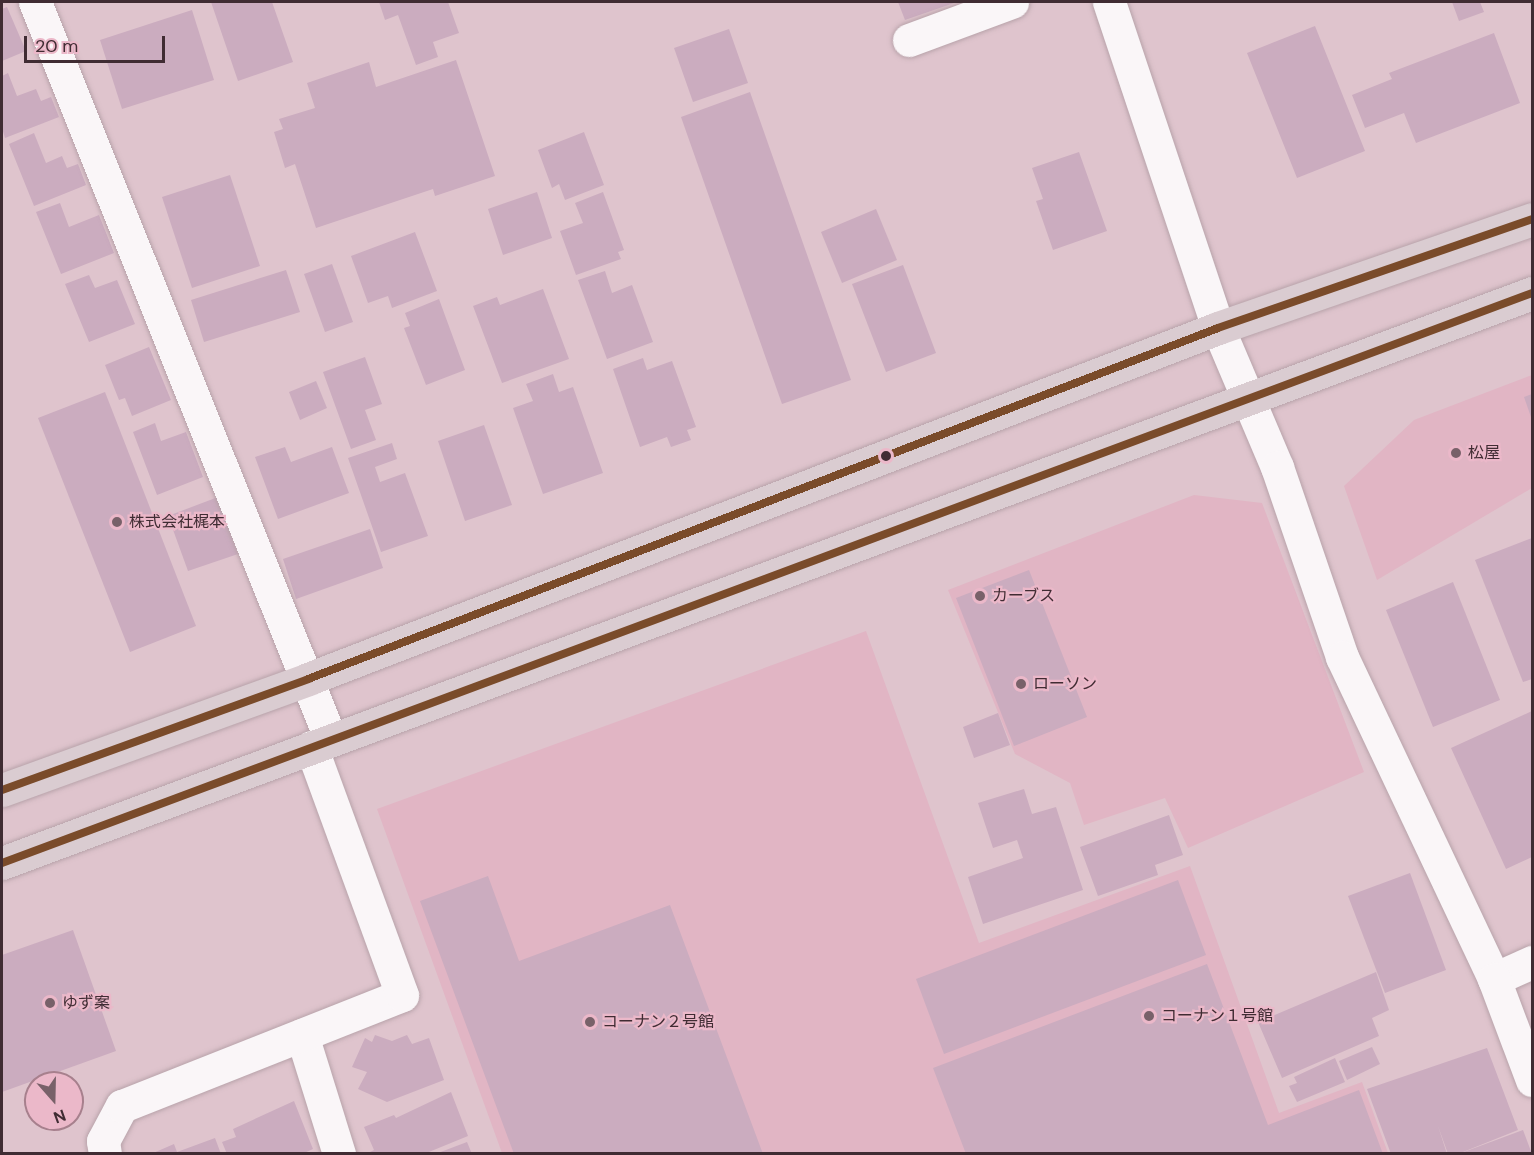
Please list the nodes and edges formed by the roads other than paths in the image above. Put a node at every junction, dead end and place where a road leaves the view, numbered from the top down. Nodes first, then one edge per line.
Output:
1 (35, 2) edge
2 (1012, 2) edge
3 (1109, 2) edge
4 (909, 40) dead end
5 (1533, 219) edge
6 (1533, 293) edge
7 (1218, 328) junction
8 (1248, 399) junction
9 (308, 679) junction
10 (321, 743) junction
11 (2, 790) edge
12 (2, 862) edge
13 (1533, 962) edge
14 (1494, 979) junction
15 (302, 1035) dead end
16 (1533, 1080) edge
17 (105, 1154) edge
18 (339, 1154) edge

1 - 9 street
2 - 4 street
3 - 7 street
5 - 7 highway
6 - 8 highway
7 - 8 street
7 - 9 highway
8 - 10 highway
8 - 14 street
9 - 10 street
9 - 11 highway
10 - 12 highway
10 - 17 street
13 - 14 street
14 - 16 street
15 - 18 street

